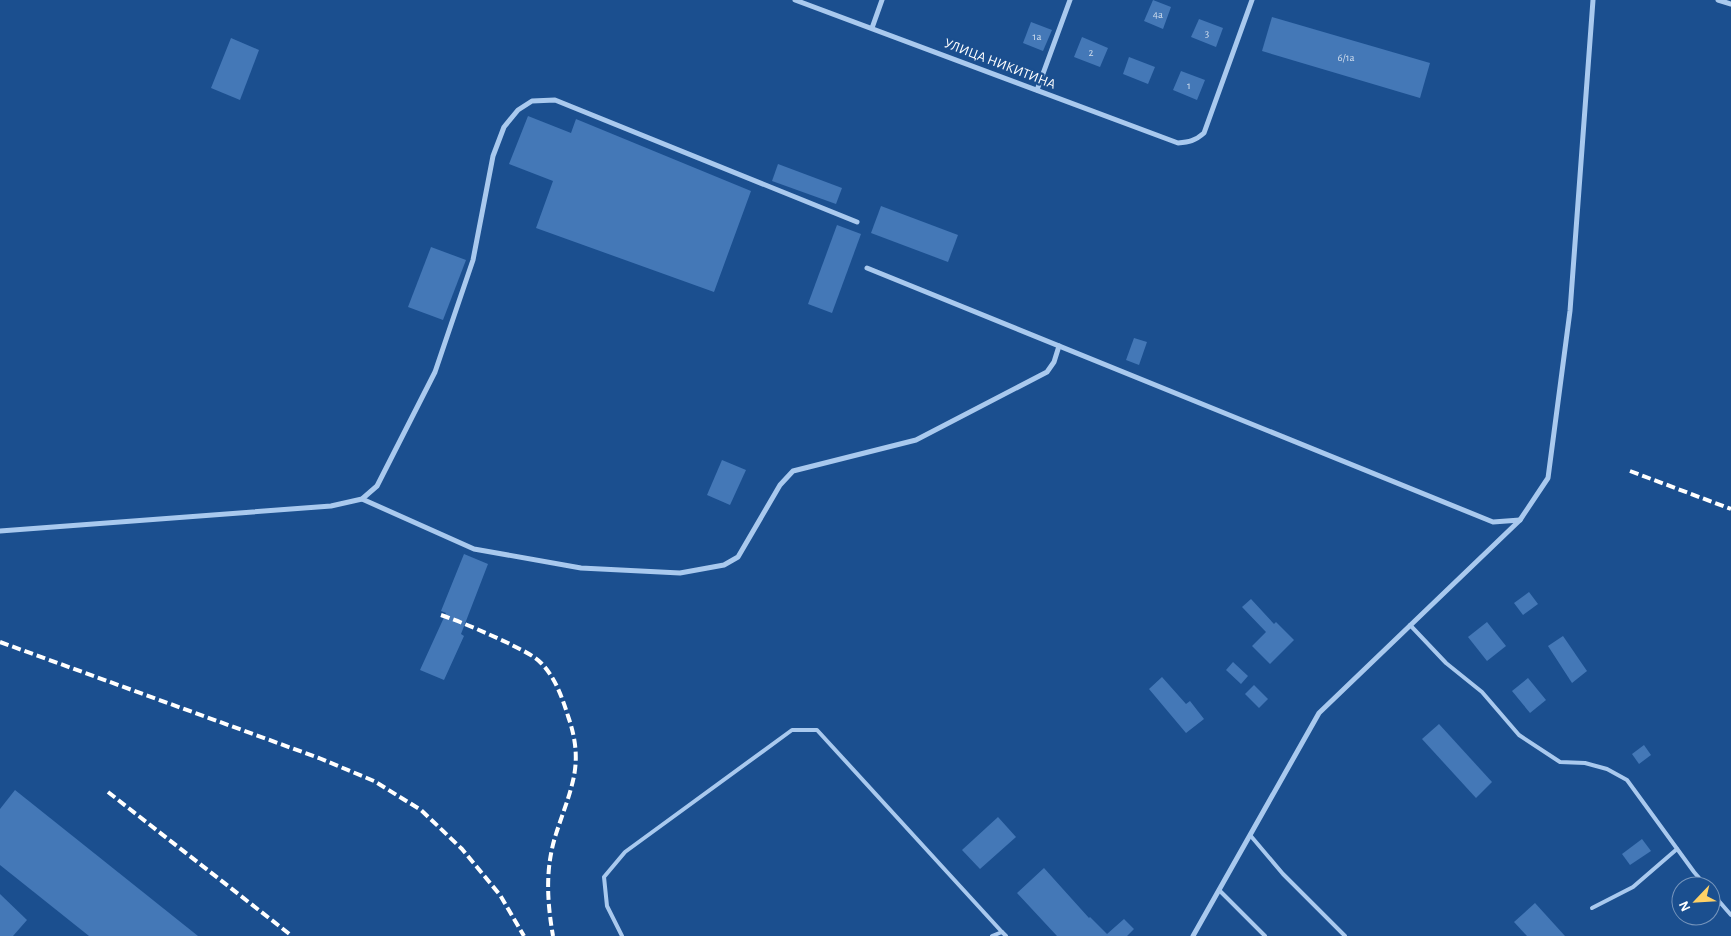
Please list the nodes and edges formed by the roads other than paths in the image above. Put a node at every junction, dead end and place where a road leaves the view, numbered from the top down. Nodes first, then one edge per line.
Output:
1 (795, 0) edge
2 (882, 0) edge
3 (1070, 0) edge
4 (1252, 0) edge
5 (1593, 0) edge
6 (1718, 0) edge
7 (1731, 4) edge
8 (872, 28) junction
9 (1037, 90) junction
10 (857, 222) dead end
11 (867, 268) dead end
12 (1059, 346) junction
13 (362, 499) junction
14 (1520, 520) junction
15 (0, 531) edge
16 (1410, 625) junction
17 (1250, 835) junction
18 (1677, 849) junction
19 (1698, 876) edge
20 (1219, 890) junction
21 (1721, 904) edge
22 (1592, 908) dead end
23 (1731, 915) edge
24 (1002, 932) junction
25 (622, 936) edge
26 (992, 936) edge
27 (1006, 936) edge
28 (1194, 936) edge
29 (1265, 936) edge
30 (1345, 936) edge

1 - 8 street, УЛИЦА НИКИТИНА
2 - 8 street
3 - 9 street
4 - 9 street, УЛИЦА НИКИТИНА
5 - 14 street
6 - 7 street
8 - 9 street, УЛИЦА НИКИТИНА
10 - 13 street
11 - 12 street
12 - 13 street
12 - 14 street
13 - 15 street
14 - 16 street
16 - 17 street
16 - 18 lane
17 - 20 street
17 - 30 lane
18 - 19 lane
18 - 22 lane
20 - 28 street
20 - 29 lane
21 - 23 lane
24 - 25 lane
24 - 26 lane
24 - 27 lane

